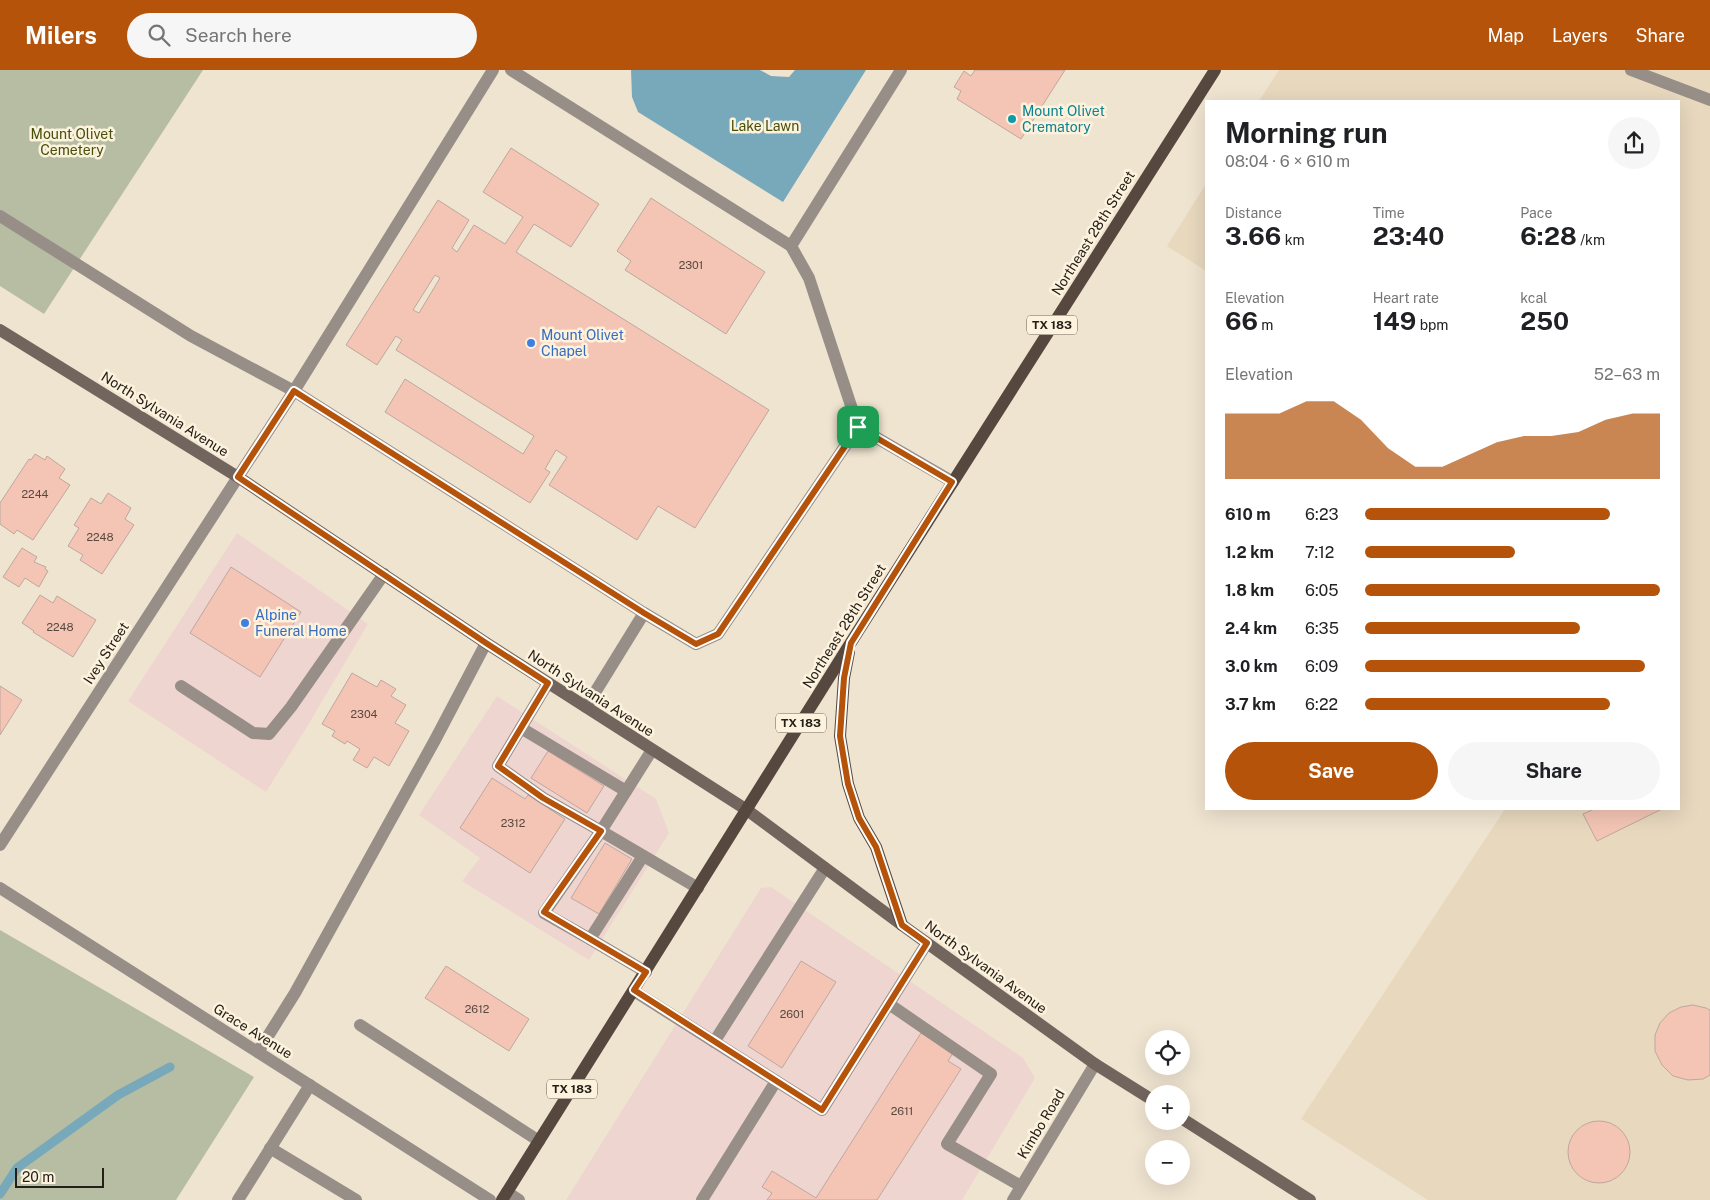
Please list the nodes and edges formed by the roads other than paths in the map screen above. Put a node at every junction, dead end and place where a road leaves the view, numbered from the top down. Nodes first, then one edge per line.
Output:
1 (493, 70) edge
2 (511, 70) edge
3 (900, 70) edge
4 (1215, 70) edge
5 (1631, 70) edge
6 (1710, 100) edge
7 (0, 216) edge
8 (791, 246) junction
9 (0, 330) edge
10 (294, 391) junction
11 (858, 427) junction
12 (238, 477) junction
13 (952, 482) junction
14 (384, 574) junction
15 (644, 613) junction
16 (486, 643) junction
17 (851, 643) junction
18 (548, 683) junction
19 (181, 686) dead end
20 (586, 707) junction
21 (521, 728) junction
22 (652, 750) junction
23 (626, 791) junction
24 (746, 810) junction
25 (601, 831) junction
26 (0, 845) edge
27 (643, 856) junction
28 (825, 868) junction
29 (0, 888) edge
30 (698, 888) junction
31 (902, 925) junction
32 (590, 939) junction
33 (927, 943) junction
34 (646, 972) junction
35 (634, 990) junction
36 (889, 1004) junction
37 (360, 1025) dead end
38 (714, 1042) junction
39 (258, 1052) junction
40 (1096, 1064) junction
41 (776, 1081) junction
42 (310, 1085) junction
43 (1145, 1094) edge
44 (1190, 1124) edge
45 (539, 1141) junction
46 (270, 1148) junction
47 (1021, 1186) junction
48 (505, 1196) edge
49 (238, 1200) edge
50 (356, 1200) edge
51 (490, 1200) edge
52 (519, 1200) edge
53 (702, 1200) edge
54 (1013, 1200) edge
55 (1310, 1200) edge

1 - 10 street
2 - 8 street
3 - 8 street
4 - 13 main road, Northeast 28th Street / TX 183
5 - 6 street
7 - 10 street
8 - 11 street
9 - 12 main road, North Sylvania Avenue
10 - 12 street
10 - 15 street
11 - 13 street
11 - 15 street
12 - 14 main road, North Sylvania Avenue
12 - 26 street, Ivey Street
13 - 17 main road, Northeast 28th Street / TX 183
14 - 16 main road, North Sylvania Avenue
14 - 19 street
15 - 20 street
16 - 18 main road, North Sylvania Avenue
16 - 39 street
17 - 24 main road, Northeast 28th Street / TX 183
17 - 31 main road
18 - 20 main road, North Sylvania Avenue
18 - 21 street
20 - 22 main road, North Sylvania Avenue
21 - 23 street
21 - 25 street
22 - 23 street
22 - 24 main road, North Sylvania Avenue
23 - 25 street
24 - 28 main road, North Sylvania Avenue
24 - 30 main road, Northeast 28th Street / TX 183
25 - 27 street
25 - 32 street
27 - 30 street
27 - 32 street
28 - 31 main road, North Sylvania Avenue
28 - 38 street
29 - 39 street, Grace Avenue
30 - 34 main road, Northeast 28th Street / TX 183
31 - 33 main road, North Sylvania Avenue
32 - 34 street
33 - 36 street
33 - 40 main road, North Sylvania Avenue
34 - 35 main road, Northeast 28th Street / TX 183
35 - 38 street
35 - 45 main road, Northeast 28th Street / TX 183
36 - 41 street
36 - 47 street
37 - 45 street
38 - 41 street
39 - 42 street, Grace Avenue
40 - 43 main road, North Sylvania Avenue
40 - 47 street, Kimbo Road
41 - 53 street
42 - 46 street
42 - 51 street, Grace Avenue
44 - 55 main road
45 - 48 main road, Northeast 28th Street / TX 183
46 - 49 street
46 - 50 street
47 - 54 street, Kimbo Road
48 - 52 street

